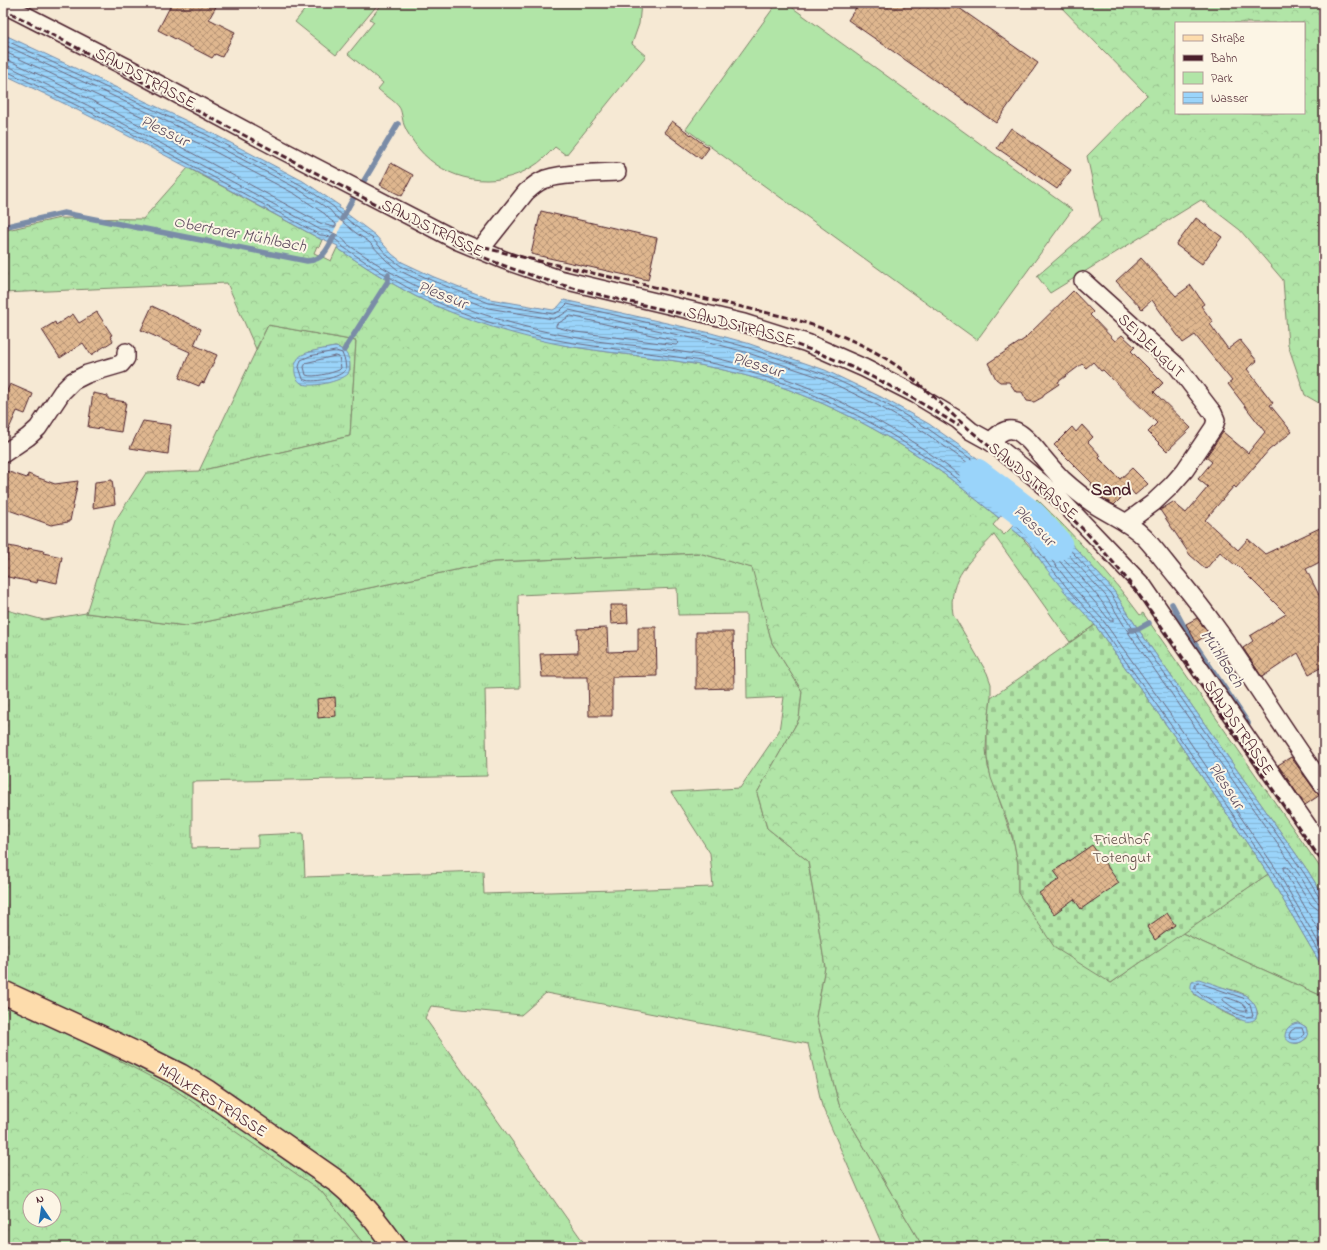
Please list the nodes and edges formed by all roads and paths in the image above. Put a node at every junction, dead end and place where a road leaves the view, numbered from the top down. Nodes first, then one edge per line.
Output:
1 (3, 4) edge
2 (617, 172) dead end
3 (480, 250) junction
4 (1083, 281) dead end
5 (126, 352) dead end
6 (990, 442) junction
7 (3, 454) edge
8 (1126, 523) junction
9 (1324, 786) edge
10 (1324, 850) edge
11 (3, 992) edge
12 (395, 1247) edge

1 - 3 street, SANDSTRASSE
2 - 3 street
3 - 6 street, SANDSTRASSE
4 - 8 street, SEIDENGUT
5 - 7 street
6 - 8 street
6 - 10 street, SANDSTRASSE
8 - 9 street
11 - 12 main road, MALIXERSTRASSE

